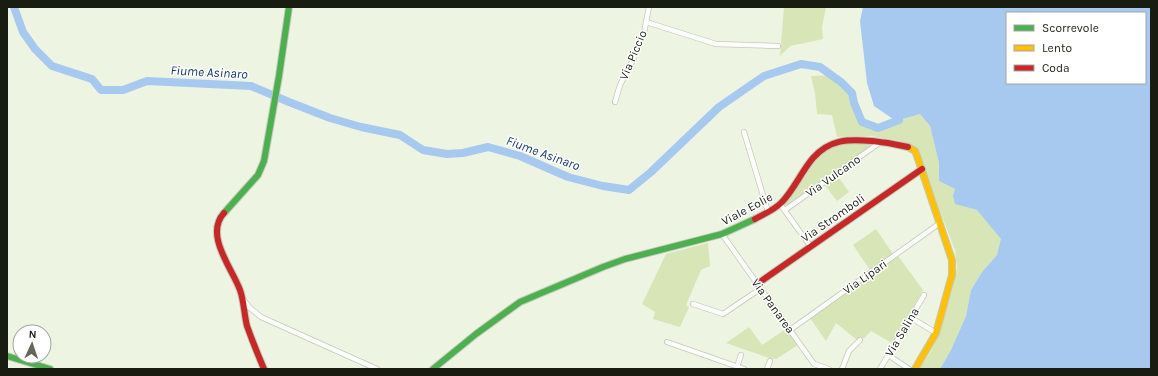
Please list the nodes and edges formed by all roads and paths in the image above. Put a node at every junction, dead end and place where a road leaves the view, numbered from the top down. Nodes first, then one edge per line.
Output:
1 (290, 7) edge
2 (649, 7) edge
3 (646, 22) junction
4 (778, 46) dead end
5 (615, 102) dead end
6 (744, 132) dead end
7 (882, 141) junction
8 (922, 169) junction
9 (780, 204) junction
10 (785, 210) junction
11 (768, 212) junction
12 (940, 223) junction
13 (722, 234) junction
14 (810, 247) junction
15 (759, 286) junction
16 (924, 295) dead end
17 (242, 297) junction
18 (693, 304) dead end
19 (910, 317) junction
20 (790, 330) junction
21 (936, 333) junction
22 (860, 340) dead end
23 (667, 342) dead end
24 (741, 354) dead end
25 (7, 356) edge
26 (888, 356) junction
27 (770, 361) dead end
28 (737, 366) junction
29 (50, 369) edge
30 (264, 369) edge
31 (377, 369) edge
32 (433, 369) edge
33 (744, 369) edge
34 (767, 369) edge
35 (829, 369) edge
36 (842, 369) edge
37 (880, 369) edge
38 (910, 369) edge
39 (915, 369) edge

1 - 17 street
2 - 3 street, Via Piccio
3 - 4 street
3 - 5 street, Via Piccio
6 - 11 street
7 - 8 street, Viale Eolie
7 - 9 street, Viale Eolie
7 - 10 street, Via Vulcano
8 - 12 street, Viale Eolie
8 - 14 street, Via Stromboli
9 - 10 street
9 - 11 street, Viale Eolie
10 - 14 street
11 - 13 street, Viale Eolie
12 - 20 street, Via Lipari
12 - 21 street, Viale Eolie
13 - 15 street, Via Panarea
13 - 32 street, Viale Eolie
14 - 15 street, Via Stromboli
15 - 18 street
15 - 20 street, Via Panarea
16 - 19 street, Via Salina
17 - 30 street
17 - 31 street
19 - 21 street
19 - 26 street, Via Salina
20 - 35 street, Via Panarea
21 - 39 street, Viale Eolie
22 - 36 street
23 - 28 street
24 - 28 street
25 - 29 street
26 - 37 street, Via Salina
26 - 38 street
27 - 34 street
28 - 33 street

